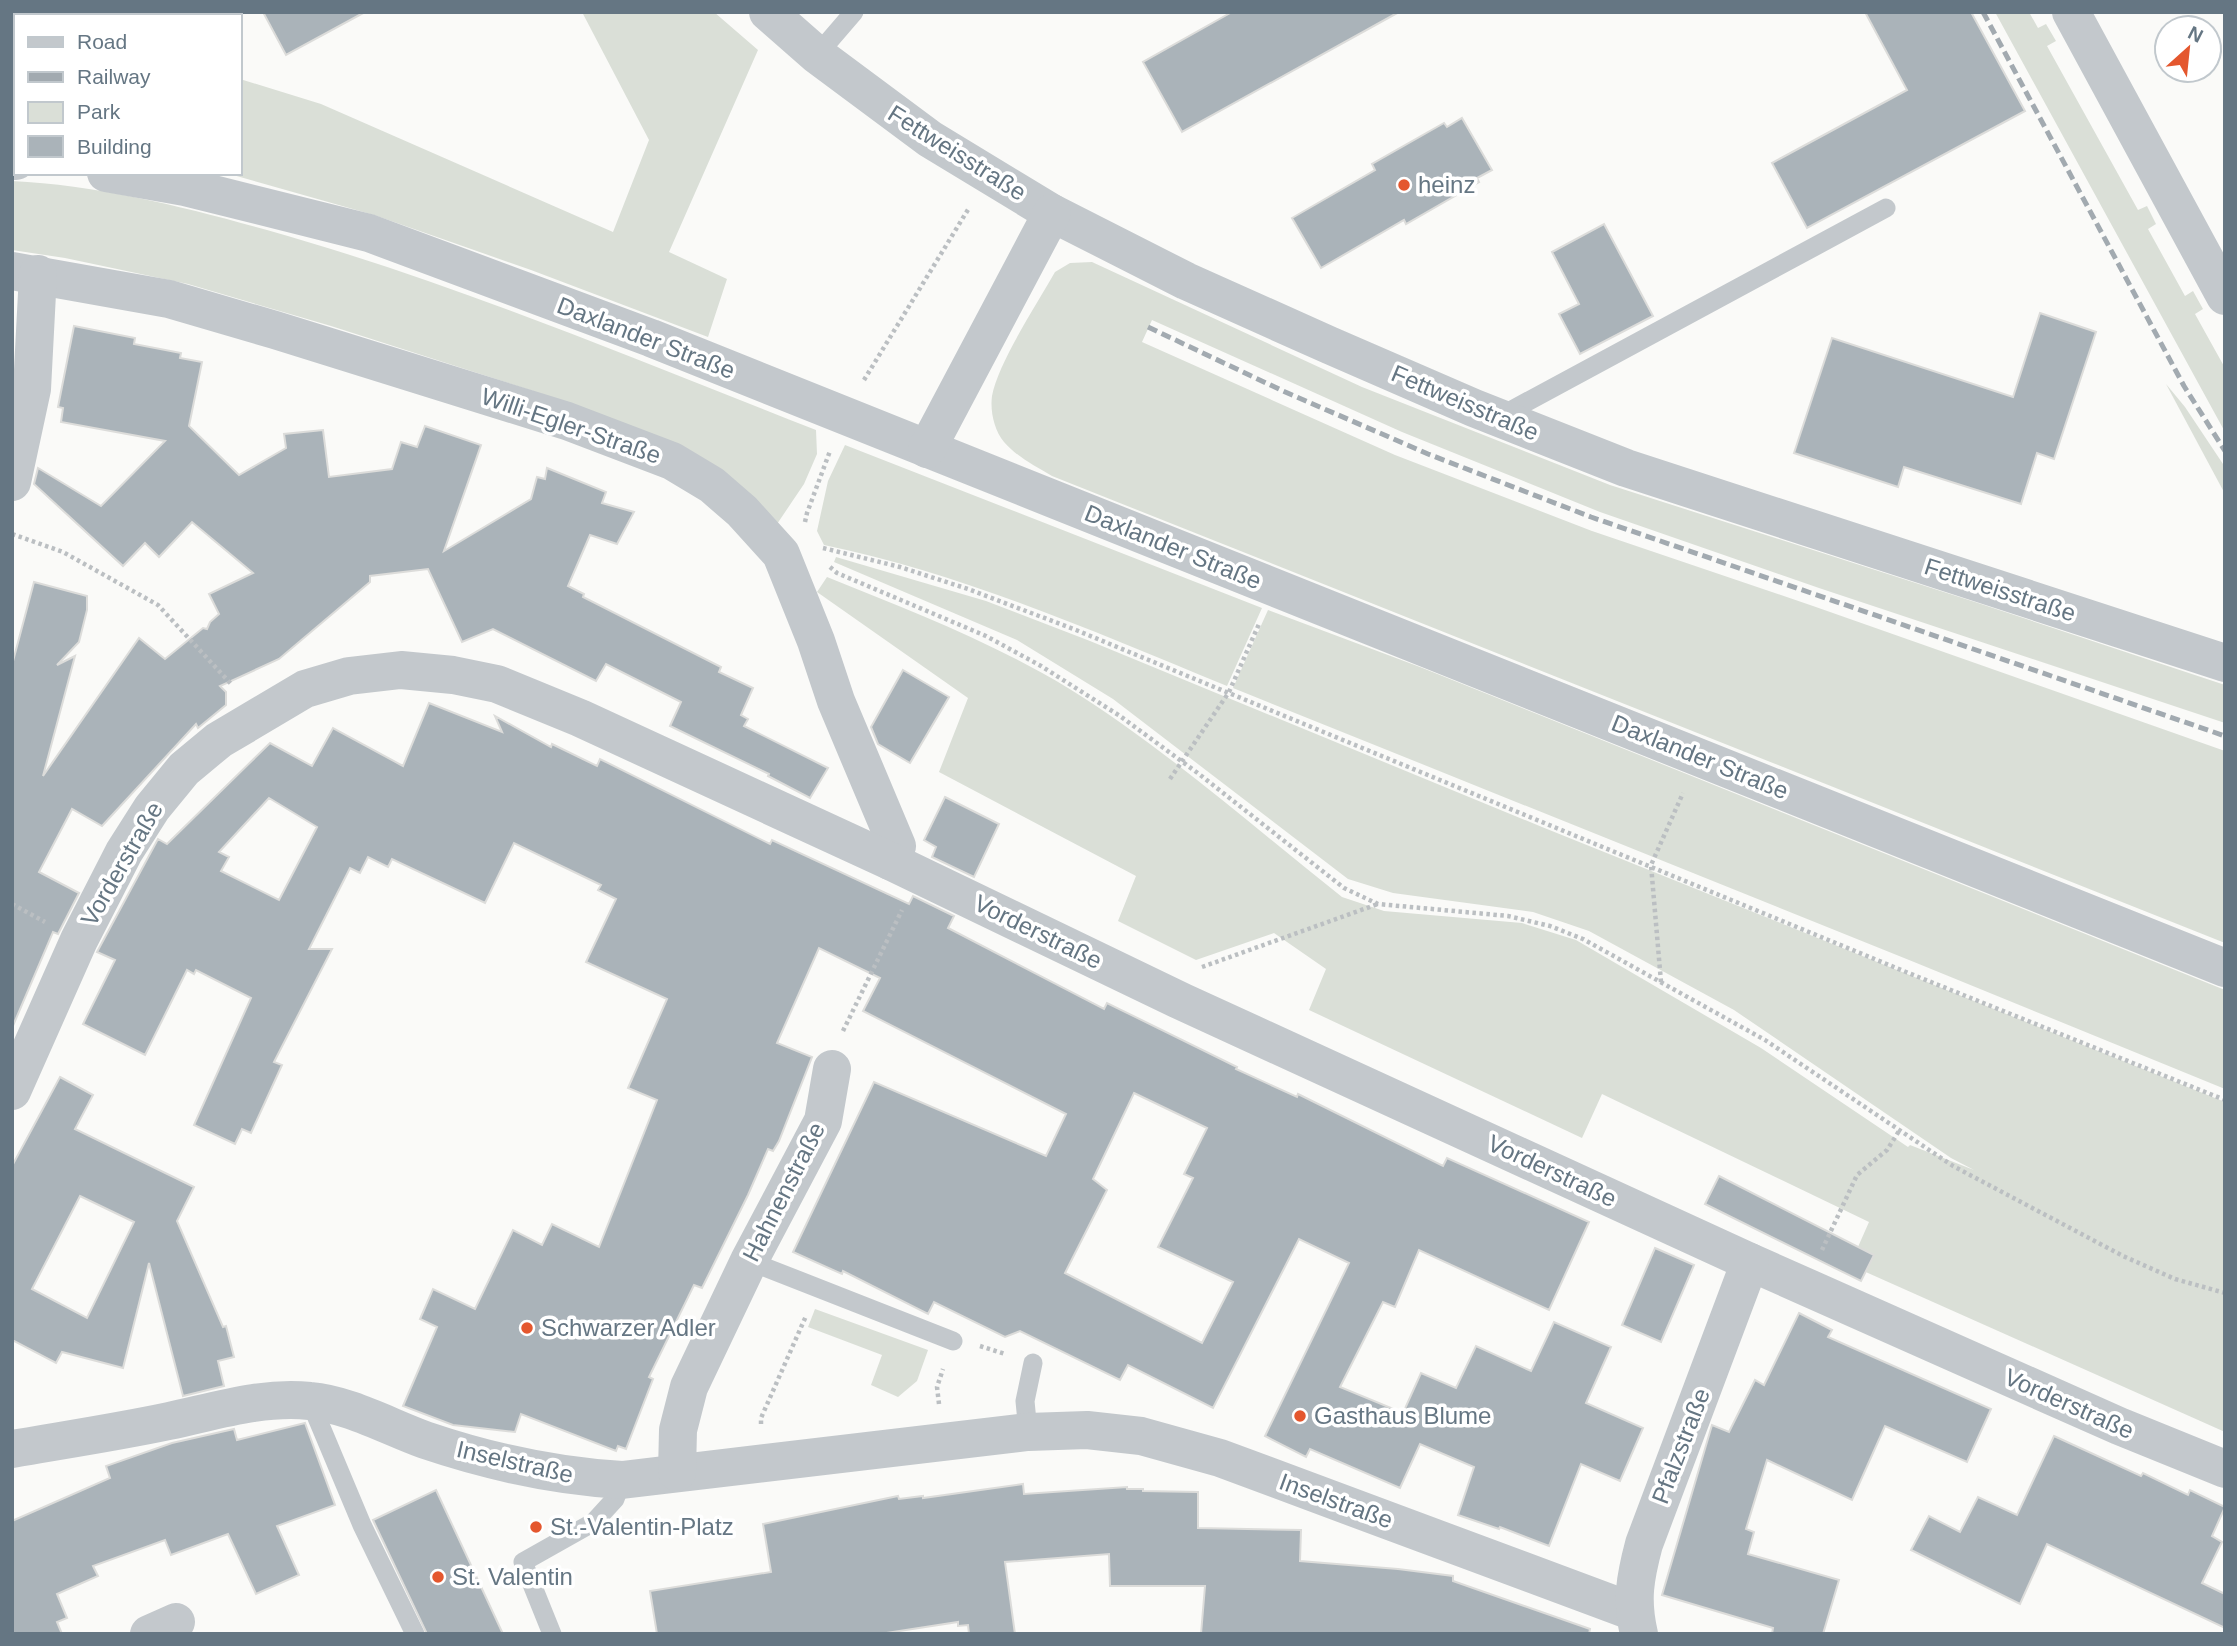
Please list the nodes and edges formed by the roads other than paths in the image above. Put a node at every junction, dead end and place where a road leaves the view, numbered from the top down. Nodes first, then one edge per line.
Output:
1 (768, 12) edge
2 (854, 12) edge
3 (2071, 12) edge
4 (817, 55) junction
5 (117, 175) edge
6 (1886, 208) dead end
7 (1052, 213) junction
8 (25, 272) edge
9 (2225, 296) edge
10 (1498, 418) junction
11 (927, 449) junction
12 (12, 482) edge
13 (2225, 663) edge
14 (905, 868) junction
15 (2225, 968) edge
16 (832, 1069) road end
17 (12, 1091) edge
18 (749, 1261) junction
19 (1750, 1262) junction
20 (950, 1349) road end
21 (1033, 1363) road end
22 (310, 1401) junction
23 (1028, 1432) junction
24 (12, 1449) edge
25 (2225, 1469) edge
26 (677, 1472) junction
27 (622, 1480) junction
28 (1637, 1623) edge
29 (415, 1634) edge
30 (552, 1634) edge

1 - 4 street, Fettweisstraße
2 - 4 lane
3 - 9 street
4 - 7 street, Fettweisstraße
5 - 11 street, Daxlander Straße
6 - 10 lane
7 - 10 street, Fettweisstraße
7 - 11 street
8 - 12 street
8 - 14 street, Willi-Egler-Straße
10 - 13 street, Fettweisstraße
11 - 15 street, Daxlander Straße
14 - 17 street, Vorderstraße
14 - 19 street, Vorderstraße
16 - 18 street, Hahnenstraße
18 - 20 lane
18 - 26 street, Hahnenstraße
19 - 25 street, Vorderstraße
19 - 28 street, Pfalzstraße
21 - 23 lane
22 - 24 street, Inselstraße
22 - 27 street, Inselstraße
22 - 29 lane
23 - 26 street, Inselstraße
23 - 28 street, Inselstraße
26 - 27 street, Inselstraße
27 - 30 lane

